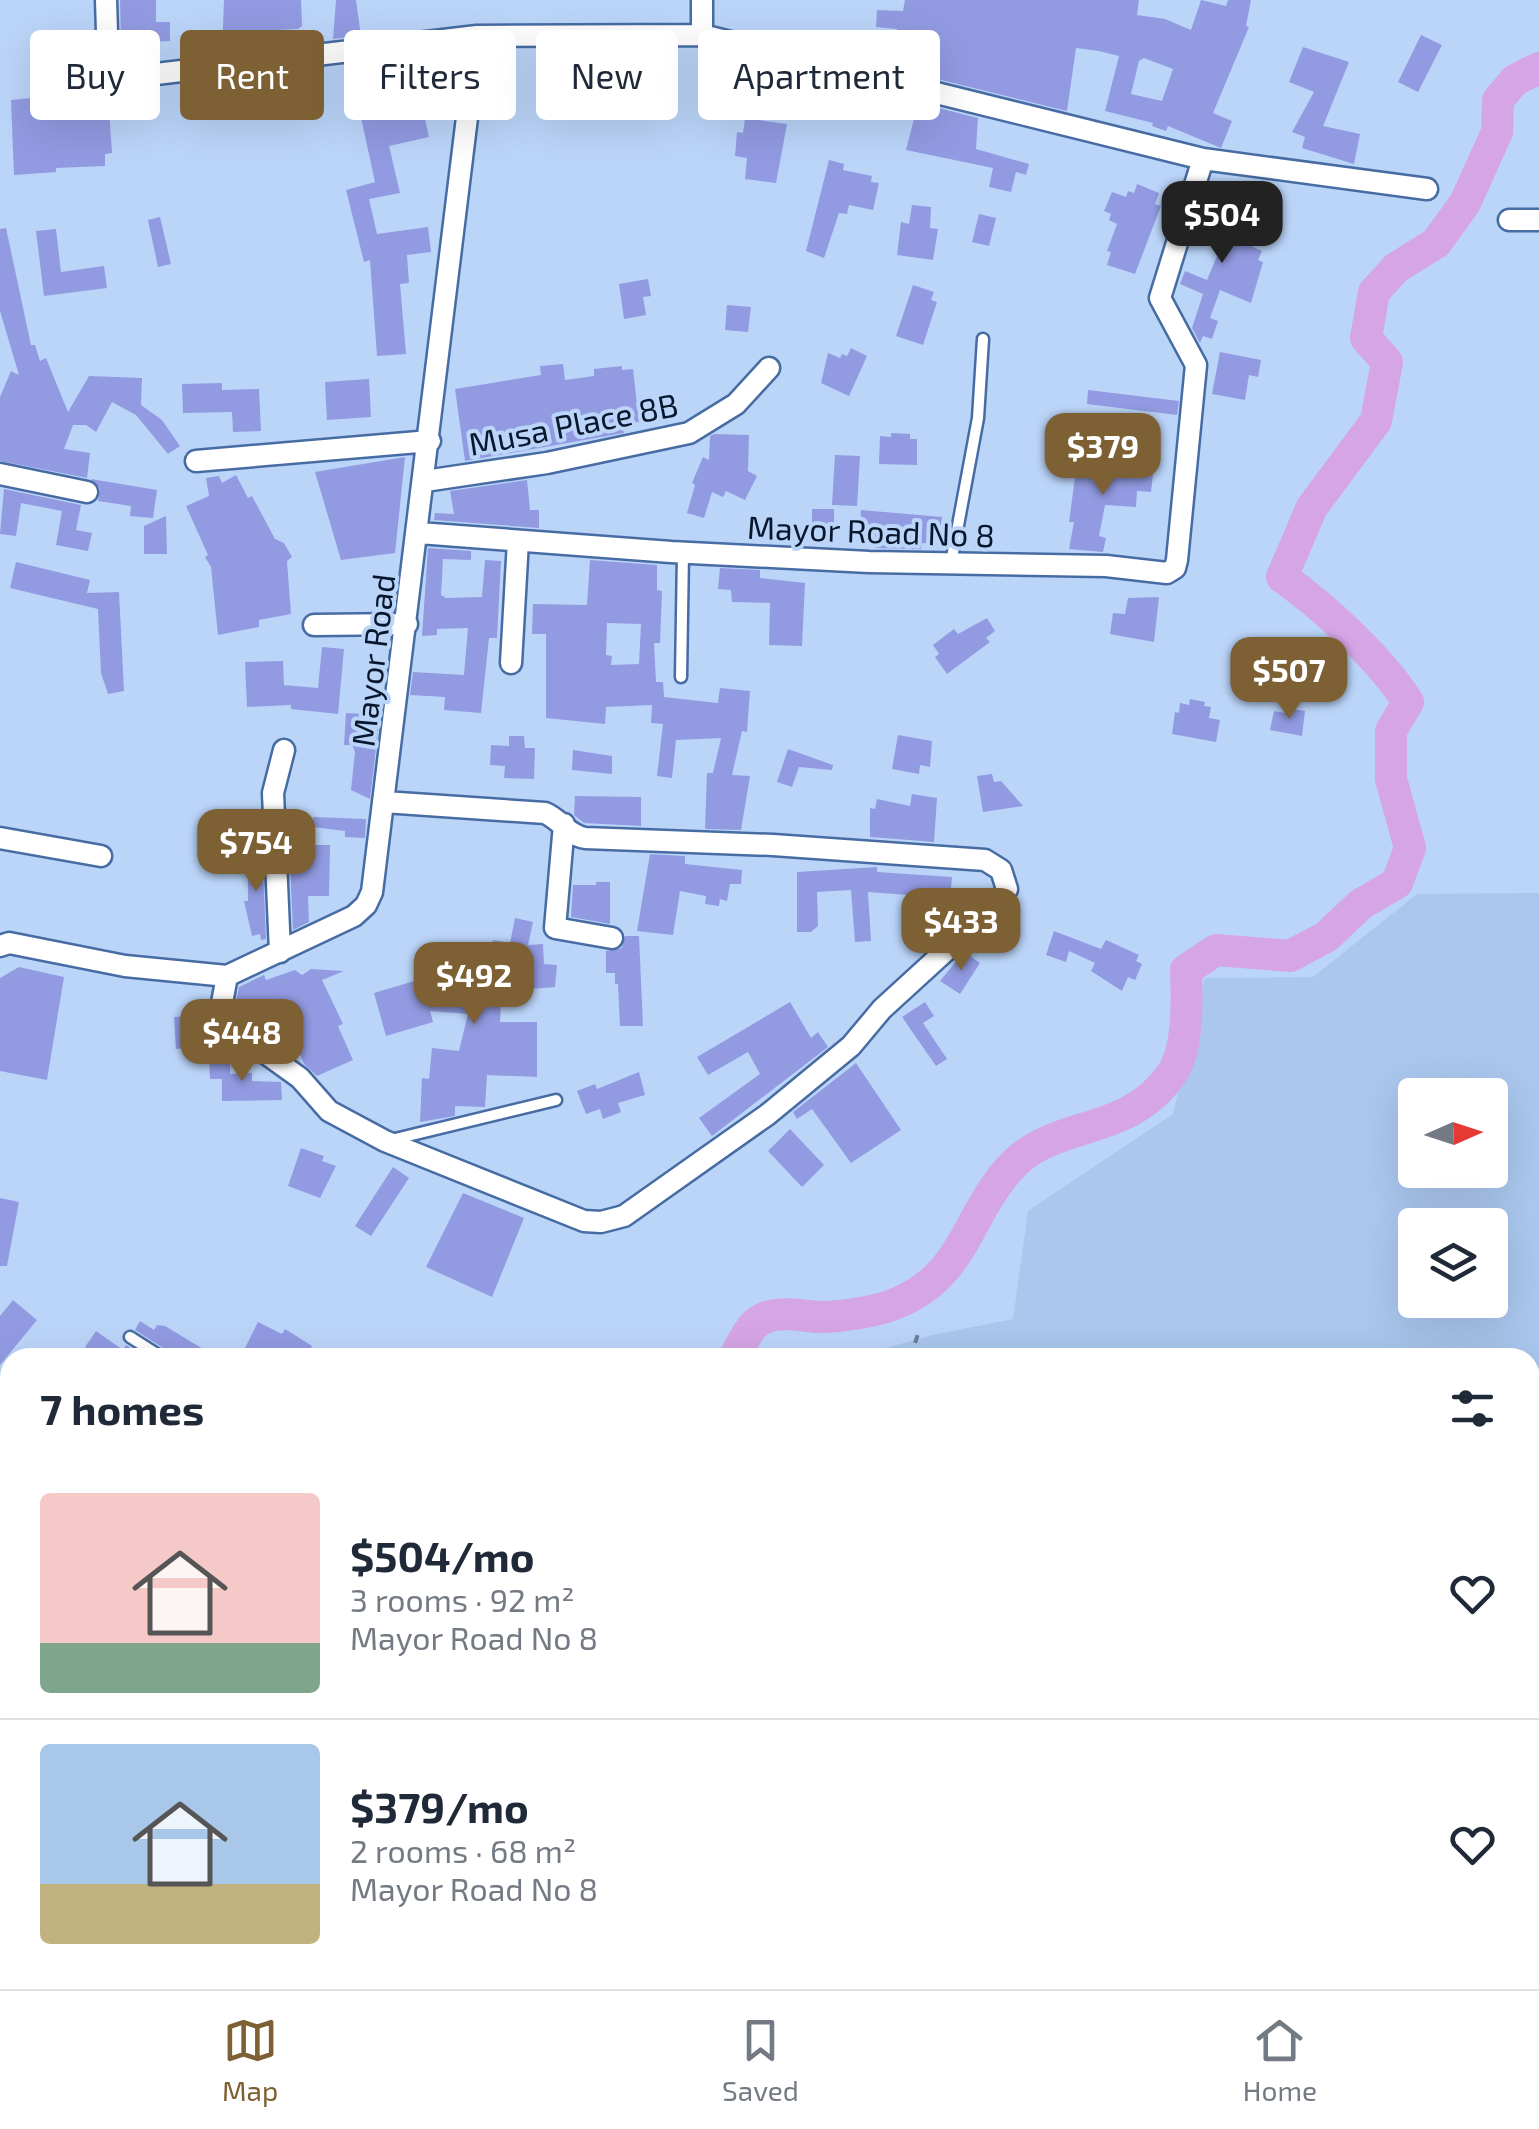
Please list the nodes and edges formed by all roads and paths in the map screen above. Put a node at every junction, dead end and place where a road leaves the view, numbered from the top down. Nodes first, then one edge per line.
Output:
1 (106, 0) edge
2 (702, 0) edge
3 (702, 30) edge
4 (516, 36) edge
5 (698, 36) edge
6 (344, 52) edge
7 (940, 95) edge
8 (467, 120) edge
9 (1203, 160) junction
10 (1426, 189) dead end
11 (1510, 220) dead end
12 (1539, 220) edge
13 (983, 339) dead end
14 (769, 368) dead end
15 (430, 441) junction
16 (196, 461) dead end
17 (0, 474) edge
18 (425, 481) junction
19 (87, 492) dead end
20 (419, 533) junction
21 (518, 541) junction
22 (683, 552) junction
23 (951, 563) junction
24 (407, 624) junction
25 (314, 625) dead end
26 (511, 663) dead end
27 (681, 676) dead end
28 (284, 750) dead end
29 (384, 802) junction
30 (564, 824) junction
31 (0, 838) edge
32 (101, 856) dead end
33 (612, 938) dead end
34 (0, 946) edge
35 (280, 952) junction
36 (227, 976) junction
37 (556, 1100) dead end
38 (385, 1141) junction
39 (918, 1331) dead end
40 (130, 1337) dead end
41 (148, 1348) edge
42 (913, 1348) edge

1 - 6 street
2 - 3 street
4 - 5 street
7 - 9 street
8 - 15 street, Mayor Road
9 - 10 street
9 - 23 street, Mayor Road No 8
11 - 12 street
13 - 23 lane
14 - 18 street, Musa Place 8B
15 - 16 street
15 - 18 street, Mayor Road
17 - 19 street
18 - 20 street, Mayor Road
20 - 21 street, Mayor Road No 8
20 - 24 street, Mayor Road
21 - 22 street, Mayor Road No 8
21 - 26 street
22 - 23 street, Mayor Road No 8
22 - 27 lane
24 - 25 street
24 - 29 street, Mayor Road
28 - 35 street
29 - 30 street
29 - 35 street, Mayor Road
30 - 33 street
30 - 38 street
31 - 32 street
34 - 36 street, Mayor Road
35 - 36 street, Mayor Road
36 - 38 street
37 - 38 lane
39 - 42 path
40 - 41 lane

